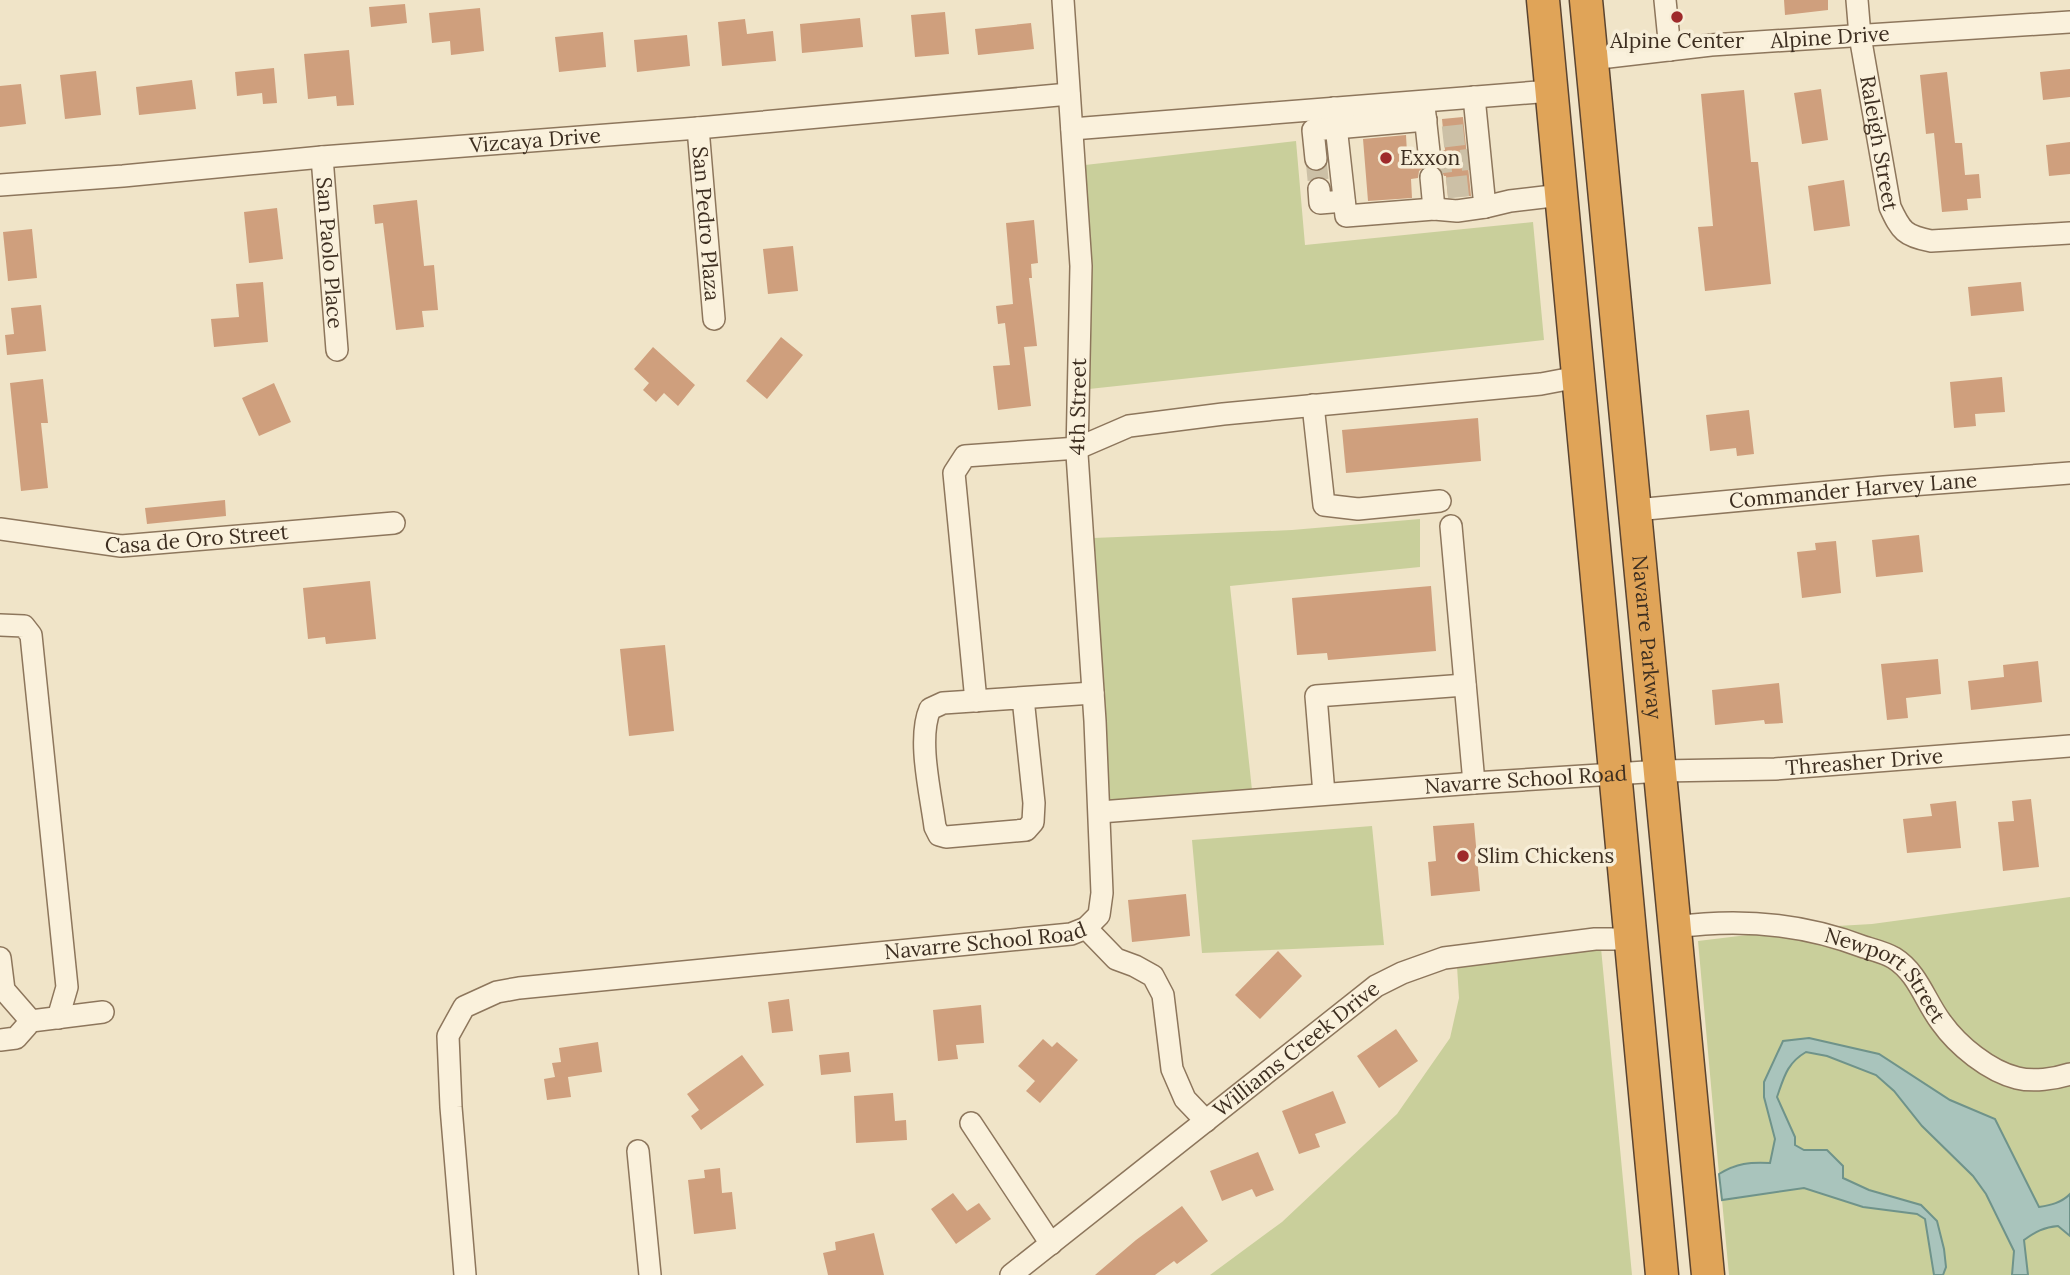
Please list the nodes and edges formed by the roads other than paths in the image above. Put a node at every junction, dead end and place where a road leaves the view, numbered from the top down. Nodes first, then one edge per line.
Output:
1 (1063, 0) edge
2 (1543, 0) edge
3 (1556, 0) edge
4 (1586, 0) edge
5 (1665, 0) edge
6 (1857, 0) edge
7 (2070, 22) edge
8 (1860, 36) junction
9 (1670, 50) junction
10 (1591, 59) junction
11 (1551, 91) junction
12 (1069, 94) junction
13 (1474, 97) junction
14 (1335, 118) junction
15 (698, 128) junction
16 (1072, 129) junction
17 (322, 157) junction
18 (1316, 159) tunnel mouth
19 (0, 185) edge
20 (1319, 189) dead end
21 (1561, 195) junction
22 (1344, 201) junction
23 (1485, 207) junction
24 (2070, 233) edge
25 (714, 319) dead end
26 (337, 350) dead end
27 (1622, 370) junction
28 (1578, 377) junction
29 (1313, 405) junction
30 (1077, 447) junction
31 (2070, 473) edge
32 (1440, 501) dead end
33 (1635, 510) junction
34 (394, 523) dead end
35 (1451, 526) dead end
36 (0, 529) edge
37 (0, 625) edge
38 (1465, 685) junction
39 (1093, 693) junction
40 (1023, 698) junction
41 (976, 701) junction
42 (2070, 746) edge
43 (1661, 771) junction
44 (1615, 774) junction
45 (1474, 783) junction
46 (1324, 794) junction
47 (1100, 812) junction
48 (1676, 927) junction
49 (1086, 928) junction
50 (1631, 939) junction
51 (0, 958) edge
52 (4, 996) edge
53 (103, 1012) dead end
54 (58, 1018) junction
55 (32, 1021) junction
56 (0, 1040) edge
57 (2070, 1073) edge
58 (1206, 1121) junction
59 (971, 1123) dead end
60 (638, 1151) dead end
61 (1051, 1244) junction
62 (465, 1275) edge
63 (650, 1275) edge
64 (1011, 1275) edge
65 (1662, 1275) edge
66 (1708, 1275) edge

1 - 12 street, 4th Street
2 - 11 highway
3 - 10 highway
4 - 10 highway, Navarre Parkway
5 - 9 street
6 - 8 street, Raleigh Street
7 - 8 street, Alpine Drive
8 - 9 street, Alpine Drive
8 - 24 street, Raleigh Street
9 - 10 street, Alpine Drive
10 - 27 highway, Navarre Parkway
11 - 13 street
11 - 21 highway
11 - 27 highway
12 - 15 street, Vizcaya Drive
12 - 16 street, 4th Street
13 - 14 street
13 - 23 street
14 - 16 street
14 - 18 street
14 - 22 street
15 - 17 street, Vizcaya Drive
15 - 25 street, San Pedro Plaza
16 - 30 street, 4th Street
17 - 19 street, Vizcaya Drive
17 - 26 street, San Paolo Place
20 - 22 street
21 - 23 street
21 - 28 highway
22 - 23 street
27 - 33 highway, Navarre Parkway
28 - 29 street
28 - 44 highway
29 - 30 street
29 - 32 street
30 - 39 street, 4th Street
30 - 41 street
31 - 33 street, Commander Harvey Lane
33 - 43 highway, Navarre Parkway
34 - 36 street, Casa de Oro Street
35 - 38 street
37 - 54 street
38 - 45 street
38 - 46 street
39 - 40 street
39 - 47 street, 4th Street
40 - 41 street
40 - 41 street
42 - 43 street, Threasher Drive
43 - 44 street, Navarre School Road
43 - 48 highway, Navarre Parkway
44 - 45 street, Navarre School Road
44 - 50 highway
45 - 46 street, Navarre School Road
46 - 47 street, Navarre School Road
47 - 49 street, Navarre School Road
48 - 57 street, Newport Street
48 - 66 highway, Navarre Parkway
49 - 58 street
49 - 62 street, Navarre School Road
50 - 58 street, Williams Creek Drive
50 - 65 highway
51 - 52 street
52 - 55 street
53 - 54 street
54 - 55 street
55 - 56 street
58 - 61 street, Williams Creek Drive
59 - 61 street
60 - 63 street
61 - 64 street, Williams Creek Drive

